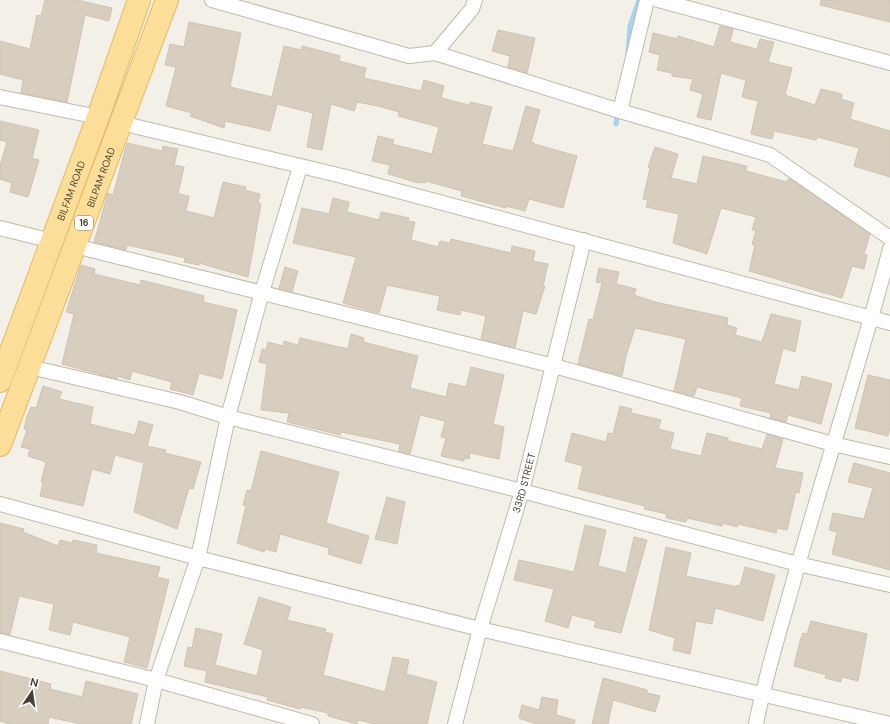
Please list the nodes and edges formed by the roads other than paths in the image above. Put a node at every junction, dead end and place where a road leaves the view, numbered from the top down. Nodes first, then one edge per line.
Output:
1 (140, 0) edge
2 (167, 0) edge
3 (212, 0) edge
4 (475, 0) edge
5 (647, 0) edge
6 (658, 0) edge
7 (435, 52) junction
8 (890, 64) edge
9 (0, 97) edge
10 (620, 111) junction
11 (98, 117) junction
12 (121, 123) junction
13 (300, 166) junction
14 (0, 228) edge
15 (890, 238) edge
16 (584, 240) junction
17 (52, 241) junction
18 (75, 246) junction
19 (890, 249) edge
20 (262, 292) junction
21 (872, 318) junction
22 (890, 323) edge
23 (554, 366) junction
24 (2, 368) edge
25 (30, 368) junction
26 (228, 417) junction
27 (833, 444) junction
28 (0, 445) edge
29 (890, 457) edge
30 (522, 491) junction
31 (0, 504) edge
32 (198, 558) junction
33 (798, 564) junction
34 (890, 586) edge
35 (480, 629) junction
36 (0, 641) edge
37 (156, 680) junction
38 (762, 693) junction
39 (147, 724) edge
40 (312, 724) edge
41 (455, 724) edge
42 (756, 724) edge
43 (890, 724) edge

1 - 11 main road, BILFAM ROAD / 16
2 - 12 main road, BILPAM ROAD / 16
3 - 7 street
4 - 7 street
5 - 10 street
6 - 8 street
7 - 10 street
9 - 11 street
10 - 15 street
11 - 17 main road, BILFAM ROAD / 16
12 - 13 street
12 - 18 main road, BILPAM ROAD / 16
13 - 16 street
13 - 20 street
14 - 17 street
16 - 21 street
16 - 23 street, 33RD STREET
17 - 24 main road, BILFAM ROAD / 16
18 - 20 street
18 - 25 main road, BILPAM ROAD / 16
19 - 21 street
20 - 23 street
20 - 26 street
21 - 22 street
21 - 27 street
23 - 27 street
23 - 30 street, 33RD STREET
25 - 26 street
25 - 28 main road, BILPAM ROAD / 16
26 - 30 street
26 - 32 street
27 - 29 street
27 - 33 street
30 - 33 street
30 - 35 street, 33RD STREET
31 - 32 street
32 - 35 street
32 - 37 street
33 - 34 street
33 - 38 street
35 - 38 street
35 - 41 street, 33RD STREET
36 - 37 street
37 - 39 street
37 - 40 street
38 - 42 street
38 - 43 street

